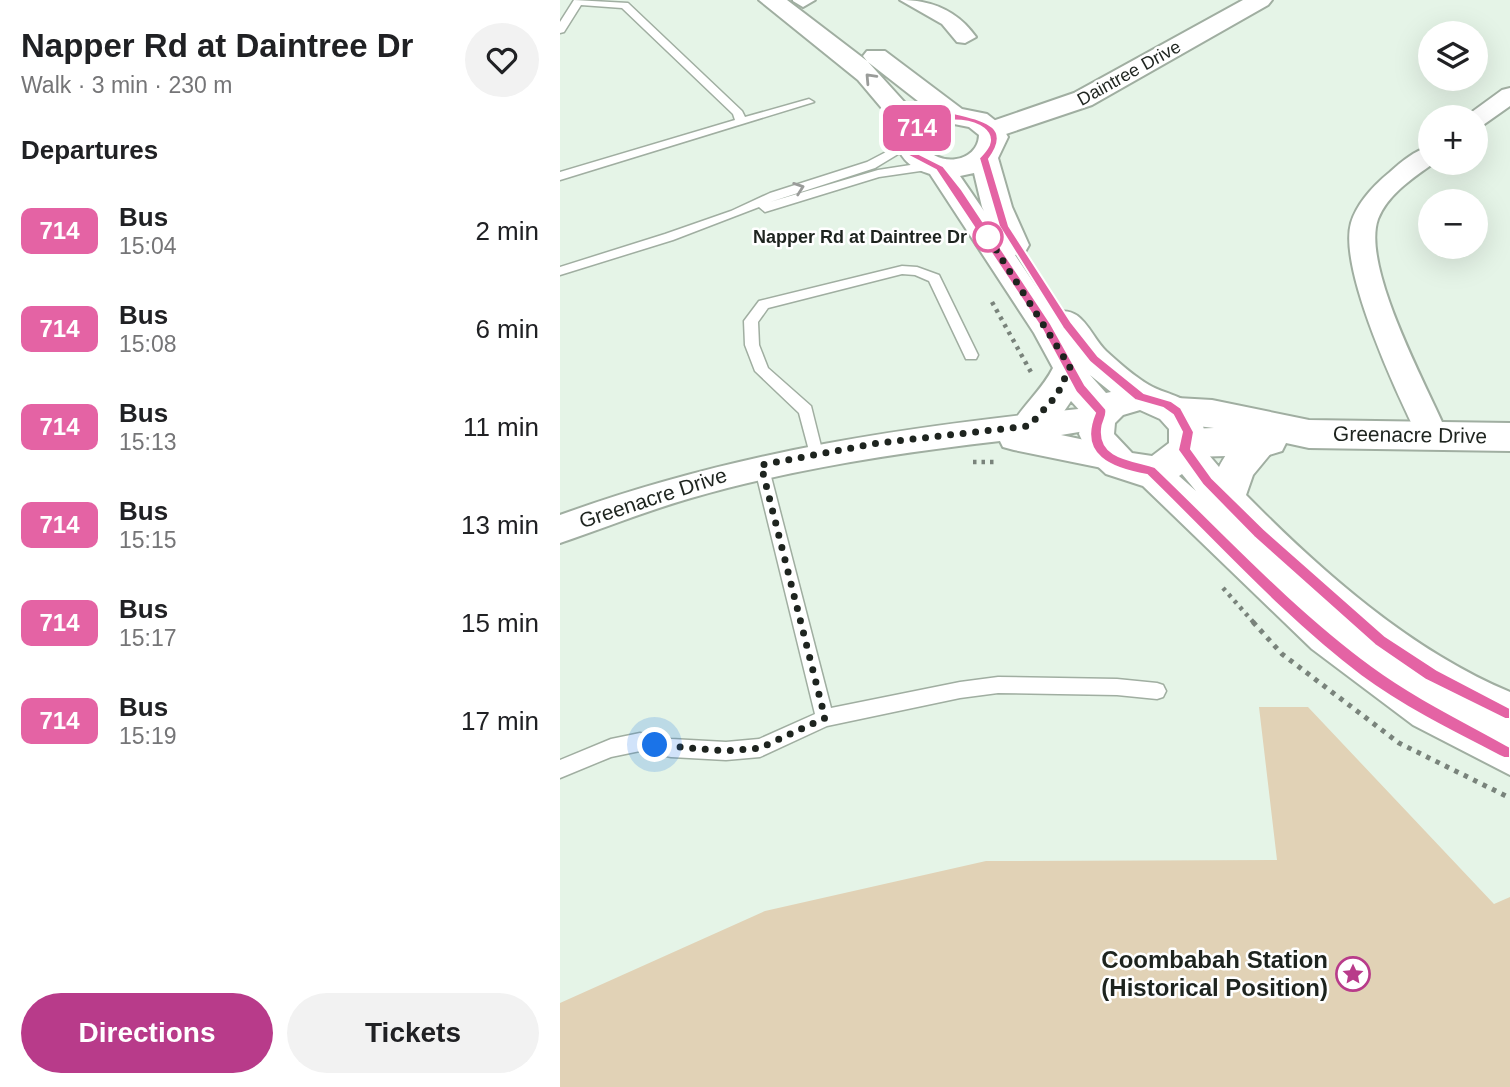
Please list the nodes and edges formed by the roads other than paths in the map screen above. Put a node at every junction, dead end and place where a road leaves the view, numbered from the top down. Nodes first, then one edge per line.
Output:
1 (771, 0) edge
2 (803, 0) edge
3 (910, 0) edge
4 (1260, 0) edge
5 (578, 1) edge
6 (561, 27) edge
7 (965, 37) dead end
8 (1510, 96) edge
9 (809, 102) dead end
10 (1488, 111) edge
11 (954, 116) junction
12 (741, 121) junction
13 (912, 136) junction
14 (988, 145) junction
15 (1418, 163) edge
16 (935, 167) junction
17 (560, 176) edge
18 (830, 183) junction
19 (560, 271) edge
20 (971, 355) dead end
21 (1070, 367) junction
22 (1140, 397) junction
23 (1100, 416) junction
24 (1029, 426) junction
25 (995, 432) junction
26 (1309, 434) junction
27 (1183, 435) junction
28 (1433, 435) junction
29 (1510, 437) edge
30 (1263, 441) junction
31 (816, 454) junction
32 (1107, 456) junction
33 (761, 465) junction
34 (1151, 470) junction
35 (1226, 499) junction
36 (560, 529) edge
37 (1157, 691) dead end
38 (1510, 713) edge
39 (825, 718) junction
40 (1510, 753) edge
41 (560, 769) edge

13 -> 1 main road
2 - 11 main road
3 - 7 street
4 - 14 main road, Daintree Drive
5 - 6 lane
5 - 12 lane
8 - 10 street
9 - 12 lane
11 - 13 main road
11 - 14 main road
12 - 17 lane
13 - 16 main road
13 - 18 lane
14 - 16 main road
14 - 22 main road
15 - 28 street
16 - 18 lane
16 - 21 main road
18 - 19 lane
20 - 31 lane
21 - 23 main road
21 - 24 main road
22 - 23 main road
22 - 27 main road
23 - 24 street, Greenacre Drive
23 - 32 main road
24 - 25 street, Greenacre Drive
25 - 31 street, Greenacre Drive
25 - 32 street
26 - 27 main road, Greenacre Drive
26 - 28 main road, Greenacre Drive
26 - 30 main road, Greenacre Drive
27 - 30 main road, Greenacre Drive
27 - 34 main road
27 - 35 main road
28 - 29 main road, Greenacre Drive
30 - 35 main road
31 - 33 street, Greenacre Drive
32 - 34 main road
33 - 36 street, Greenacre Drive
33 - 39 lane
34 - 40 main road
35 - 38 main road
37 - 39 lane
39 - 41 lane

